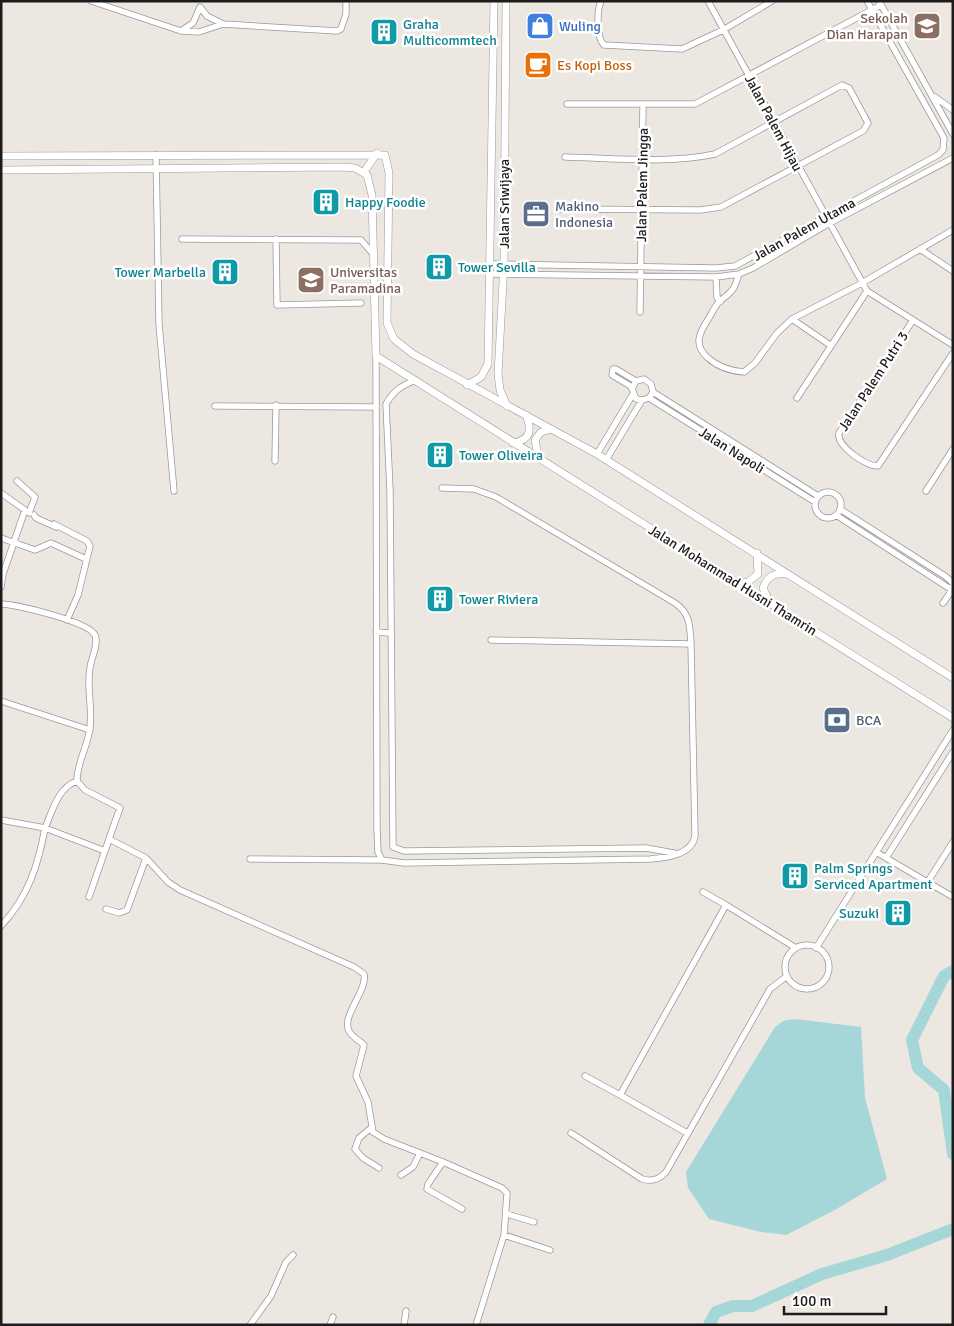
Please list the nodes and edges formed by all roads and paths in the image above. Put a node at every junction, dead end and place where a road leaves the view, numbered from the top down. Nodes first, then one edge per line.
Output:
1 (91, 1) edge
2 (346, 1) edge
3 (494, 1) edge
4 (506, 1) edge
5 (602, 1) edge
6 (708, 1) edge
7 (772, 1) edge
8 (867, 1) edge
9 (880, 3) edge
10 (201, 4) edge
11 (873, 11) junction
12 (223, 24) junction
13 (723, 30) junction
14 (181, 31) junction
15 (749, 77) junction
16 (932, 94) junction
17 (567, 104) dead end
18 (643, 105) junction
19 (953, 110) edge
20 (773, 122) junction
21 (953, 134) edge
22 (377, 153) junction
23 (156, 155) junction
24 (1, 156) edge
25 (565, 157) dead end
26 (642, 158) junction
27 (953, 158) edge
28 (796, 166) junction
29 (156, 168) junction
30 (1, 170) edge
31 (364, 172) junction
32 (559, 209) dead end
33 (641, 209) junction
34 (824, 217) junction
35 (828, 224) junction
36 (953, 230) edge
37 (182, 239) dead end
38 (276, 239) junction
39 (920, 249) junction
40 (373, 254) junction
41 (492, 264) junction
42 (507, 264) junction
43 (640, 266) junction
44 (953, 272) edge
45 (491, 274) junction
46 (507, 274) junction
47 (739, 274) junction
48 (640, 276) junction
49 (716, 277) junction
50 (862, 283) junction
51 (867, 291) junction
52 (720, 302) junction
53 (360, 303) dead end
54 (640, 312) dead end
55 (792, 319) junction
56 (913, 320) junction
57 (830, 345) junction
58 (953, 345) edge
59 (953, 353) edge
60 (376, 356) junction
61 (416, 380) junction
62 (467, 384) junction
63 (633, 388) junction
64 (653, 392) junction
65 (649, 398) junction
66 (797, 398) dead end
67 (642, 400) junction
68 (276, 405) junction
69 (215, 406) dead end
70 (507, 406) junction
71 (374, 407) junction
72 (526, 415) junction
73 (551, 429) junction
74 (513, 442) junction
75 (953, 449) edge
76 (597, 454) junction
77 (538, 457) junction
78 (606, 460) junction
79 (275, 461) dead end
80 (17, 481) dead end
81 (442, 488) dead end
82 (174, 491) dead end
83 (926, 491) dead end
84 (1, 493) edge
85 (818, 496) junction
86 (815, 502) junction
87 (840, 509) junction
88 (31, 513) junction
89 (836, 515) junction
90 (1, 538) edge
91 (14, 543) junction
92 (757, 553) junction
93 (86, 559) junction
94 (788, 574) junction
95 (739, 583) junction
96 (1, 586) edge
97 (952, 586) edge
98 (1, 603) edge
99 (943, 603) dead end
100 (770, 604) junction
101 (68, 620) junction
102 (376, 632) junction
103 (390, 633) junction
104 (491, 640) dead end
105 (691, 644) junction
106 (953, 678) edge
107 (2, 701) edge
108 (953, 718) edge
109 (90, 730) junction
110 (953, 730) edge
111 (953, 752) edge
112 (77, 781) junction
113 (1, 820) edge
114 (45, 828) junction
115 (109, 839) junction
116 (953, 842) edge
117 (105, 852) junction
118 (876, 852) junction
119 (676, 854) junction
120 (146, 858) junction
121 (250, 858) dead end
122 (886, 858) junction
123 (382, 860) junction
124 (927, 883) junction
125 (703, 892) dead end
126 (89, 897) dead end
127 (953, 897) edge
128 (726, 905) junction
129 (106, 909) dead end
130 (1, 926) edge
131 (796, 948) junction
132 (816, 948) junction
133 (787, 976) junction
134 (585, 1076) dead end
135 (620, 1095) junction
136 (371, 1128) junction
137 (571, 1133) dead end
138 (687, 1133) junction
139 (420, 1153) junction
140 (443, 1162) junction
141 (379, 1168) dead end
142 (401, 1175) dead end
143 (462, 1209) dead end
144 (507, 1214) junction
145 (534, 1222) dead end
146 (504, 1235) junction
147 (550, 1250) dead end
148 (294, 1256) dead end
149 (406, 1311) dead end
150 (333, 1317) dead end
151 (250, 1325) edge
152 (330, 1325) edge
153 (404, 1325) edge
154 (476, 1325) edge

1 - 14 street
2 - 12 street
3 - 41 street, Jalan Sriwijaya
4 - 42 street, Jalan Sriwijaya
5 - 13 street
6 - 13 street, Jalan Palem Hijau
7 - 13 street
8 - 11 street
9 - 11 street
9 - 16 street
10 - 12 street
10 - 14 street
11 - 15 street
11 - 34 street, Jalan Palem Utama
12 - 14 street
13 - 15 street, Jalan Palem Hijau
15 - 18 street
15 - 20 street, Jalan Palem Hijau
16 - 19 street
16 - 21 street
17 - 18 street
18 - 26 street, Jalan Palem Jingga
20 - 26 street
20 - 28 street, Jalan Palem Hijau
20 - 28 street
22 - 23 street
22 - 31 street
22 - 62 street
23 - 24 street
23 - 29 street
25 - 26 street
26 - 33 street, Jalan Palem Jingga
27 - 35 street, Jalan Palem Utama
28 - 33 street
28 - 34 street, Jalan Palem Hijau
29 - 30 street
29 - 31 street
29 - 82 street
31 - 40 street
32 - 33 street
33 - 43 street, Jalan Palem Jingga
34 - 35 street, Jalan Palem Hijau
34 - 43 street, Jalan Palem Utama
35 - 47 street, Jalan Palem Utama
35 - 50 street, Jalan Palem Hijau
36 - 39 street
37 - 38 street
38 - 40 street
38 - 53 street
39 - 44 street
39 - 50 street
40 - 60 street
41 - 42 street, Jalan Palem Utama
41 - 45 street, Jalan Sriwijaya
42 - 43 street, Jalan Palem Utama
42 - 46 street, Jalan Sriwijaya
43 - 48 street
45 - 46 street, Jalan Palem Utama
45 - 62 street, Jalan Sriwijaya
46 - 48 street, Jalan Palem Utama
46 - 70 street, Jalan Sriwijaya
47 - 49 street, Jalan Palem Utama
47 - 52 street
48 - 49 street, Jalan Palem Utama
48 - 54 street
49 - 52 street
50 - 51 street, Jalan Palem Hijau
50 - 55 street
51 - 56 street
51 - 57 street
52 - 55 street
55 - 57 street
56 - 58 street
56 - 59 street, Jalan Palem Putri 3
57 - 66 street
60 - 61 street, Jalan Mohammad Husni Thamrin
60 - 71 street
61 - 74 street, Jalan Mohammad Husni Thamrin
61 - 103 street
62 - 70 street
63 - 64 street, Jalan Napoli
63 - 67 street
63 - 76 street
64 - 65 street
64 - 85 street, Jalan Napoli
65 - 67 street
65 - 86 street, Jalan Napoli
67 - 78 street
68 - 69 street
68 - 71 street
68 - 79 street
70 - 72 street
71 - 102 street
72 - 73 street
72 - 74 street
73 - 76 street
73 - 77 street
74 - 77 street, Jalan Mohammad Husni Thamrin
75 - 83 street
76 - 78 street
77 - 95 street, Jalan Mohammad Husni Thamrin
78 - 92 street
80 - 88 street
81 - 105 street
84 - 88 street
85 - 86 street
85 - 87 street, Jalan Napoli
86 - 89 street, Jalan Napoli
87 - 89 street
87 - 97 street, Jalan Napoli
88 - 91 street
88 - 93 street
89 - 97 street, Jalan Napoli
90 - 91 street
91 - 93 street
91 - 96 street
92 - 94 street
92 - 95 street
93 - 101 street
94 - 100 street
94 - 106 street
95 - 100 street, Jalan Mohammad Husni Thamrin
97 - 99 street
98 - 101 street
100 - 108 street, Jalan Mohammad Husni Thamrin
101 - 109 street
102 - 103 street
102 - 123 street
103 - 119 street
104 - 105 street
105 - 119 street
107 - 109 street
109 - 112 street
110 - 118 street
111 - 122 street
112 - 114 street
112 - 115 street
113 - 114 street
114 - 117 street
114 - 130 street
115 - 117 street
115 - 120 street
116 - 124 street
117 - 126 street
118 - 122 street
118 - 132 street
119 - 123 street
120 - 129 street
120 - 136 street
121 - 123 street
122 - 124 street
124 - 127 street
125 - 128 street
128 - 131 street
128 - 135 street
131 - 132 street
131 - 133 street
132 - 133 street
133 - 138 street
134 - 135 street
135 - 138 street
136 - 139 street
136 - 141 street
137 - 138 street
139 - 140 street
139 - 142 street
140 - 143 street
140 - 144 street
144 - 145 street
144 - 146 street
146 - 147 street
146 - 154 street
148 - 151 street
149 - 153 street
150 - 152 street

